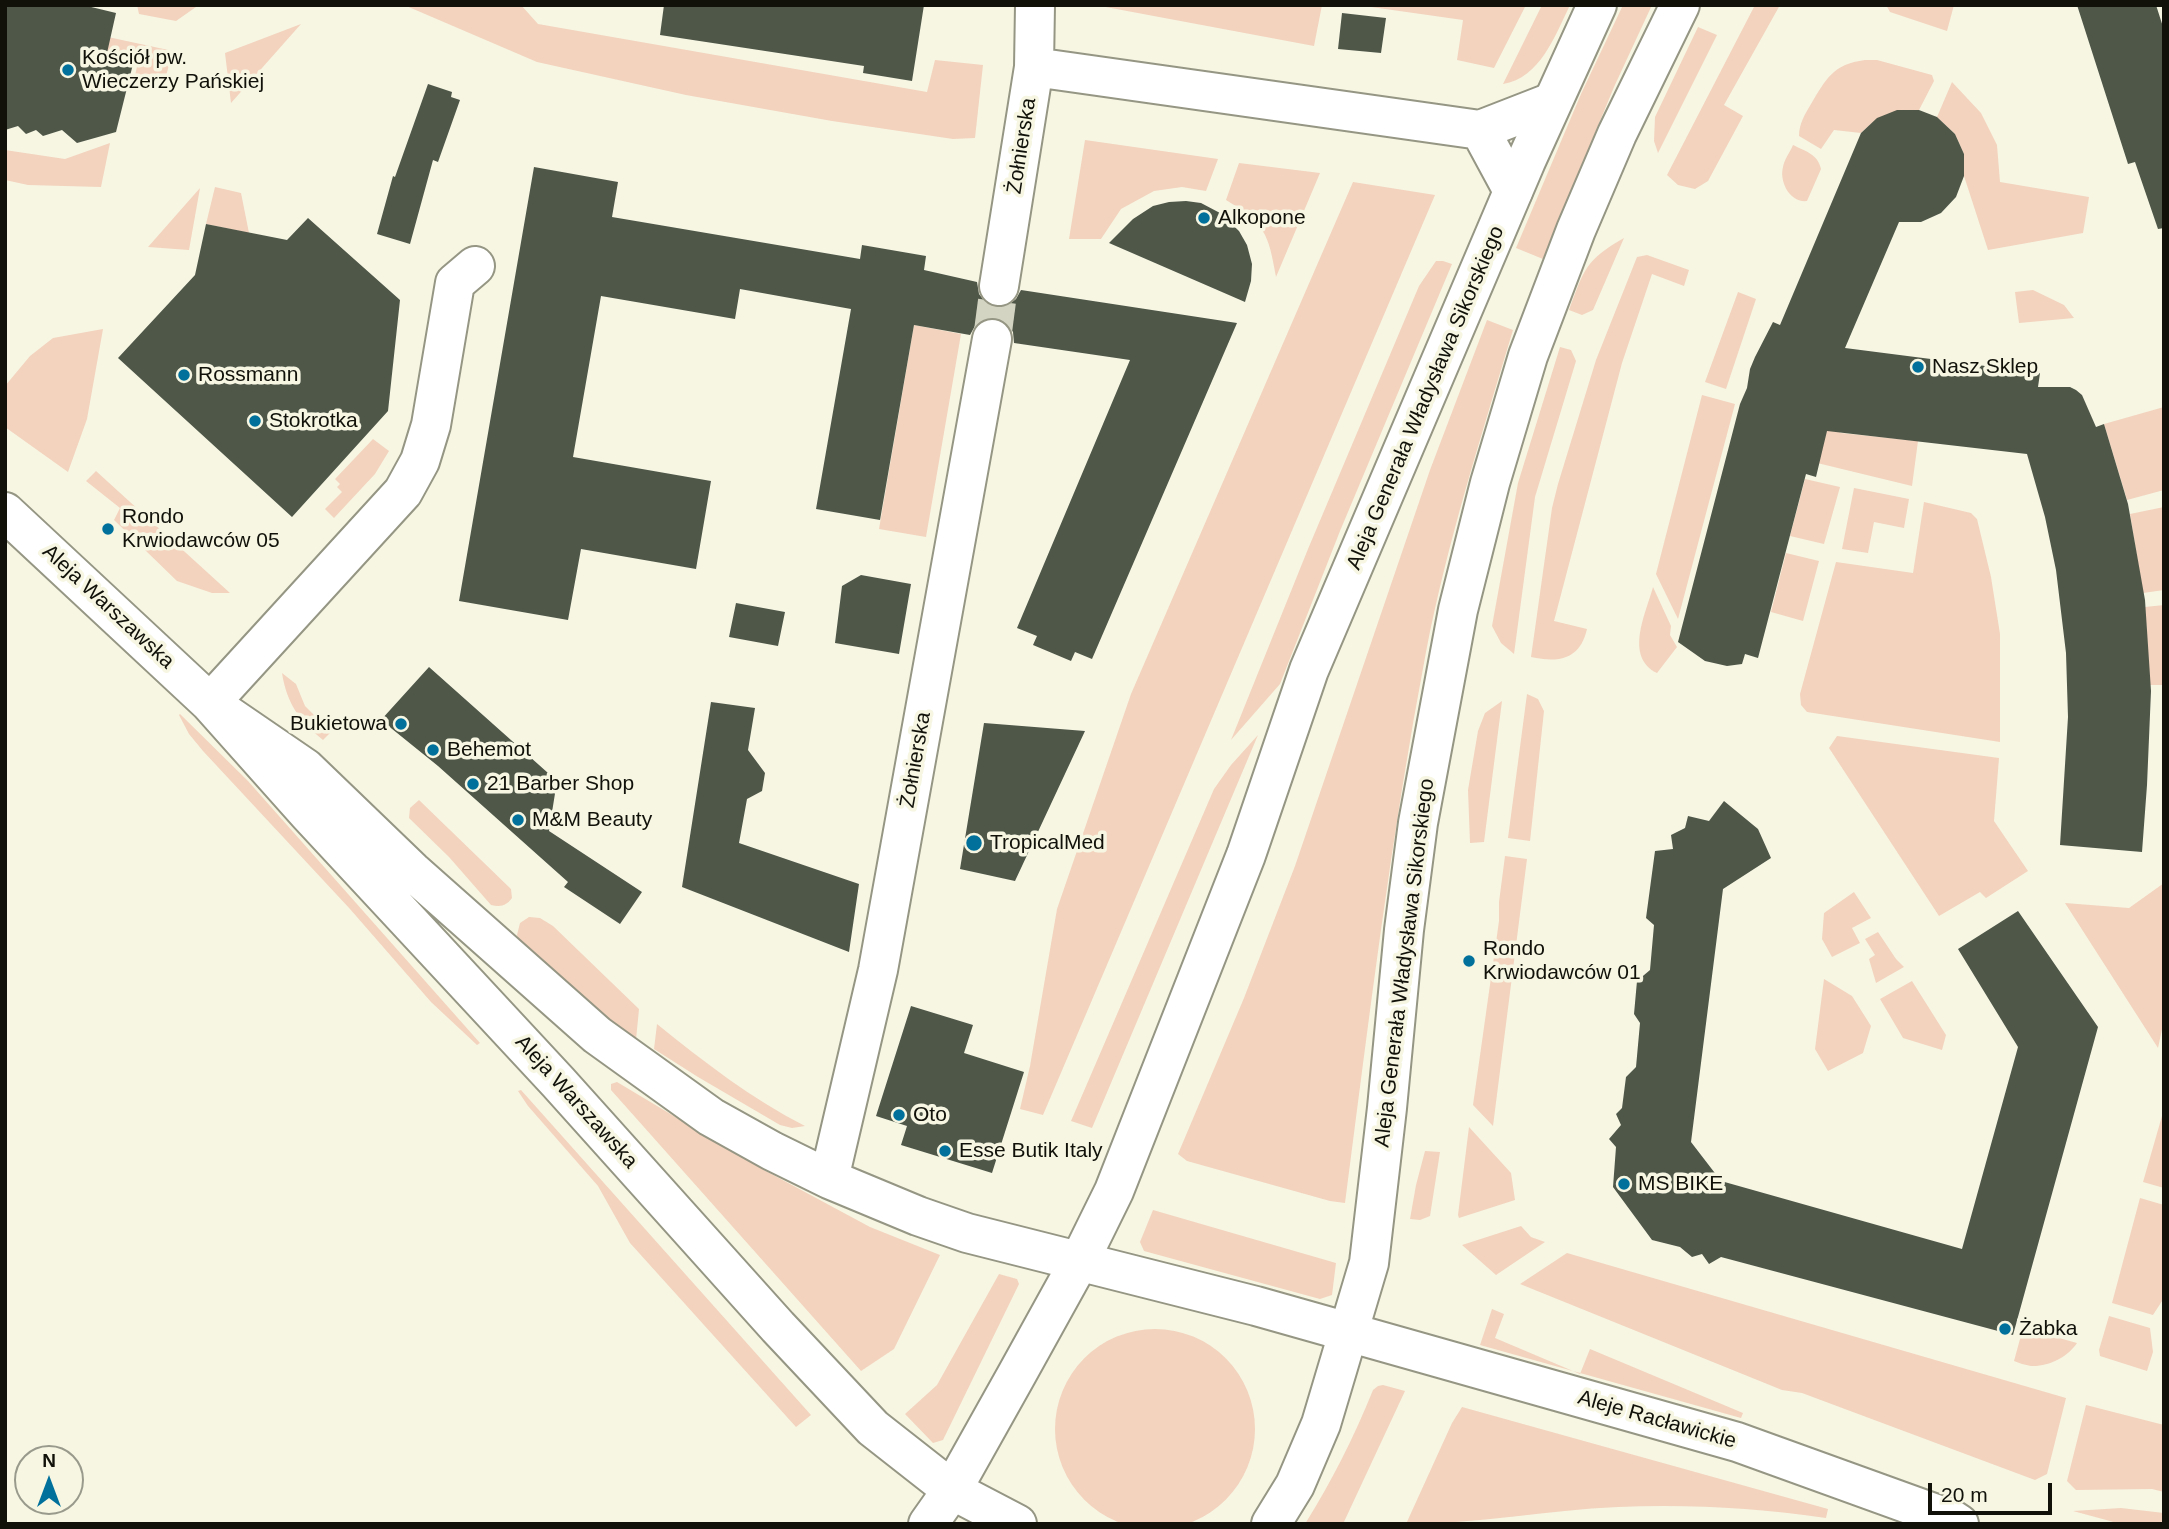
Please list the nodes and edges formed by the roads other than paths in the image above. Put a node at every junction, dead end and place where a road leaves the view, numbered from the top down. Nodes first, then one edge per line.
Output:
1 (1035, 5) edge
2 (1597, 5) edge
3 (1680, 5) edge
4 (1034, 67) junction
5 (1552, 102) junction
6 (1480, 130) junction
7 (1513, 191) junction
8 (475, 266) dead end
9 (999, 286) tunnel mouth
10 (992, 339) tunnel mouth
11 (5, 512) edge
12 (210, 703) junction
13 (829, 1179) junction
14 (1079, 1262) junction
15 (1349, 1332) junction
16 (952, 1490) junction
17 (928, 1524) edge
18 (1017, 1524) edge
19 (1271, 1524) edge
20 (1959, 1524) edge

1 - 4 street, Żołnierska
2 - 5 street, Aleja Generała Władysława Sikorskiego
3 - 15 street, Aleja Generała Władysława Sikorskiego
4 - 6 street
4 - 9 street, Żołnierska
5 - 6 street
5 - 7 street, Aleja Generała Władysława Sikorskiego
6 - 7 street
7 - 14 street, Aleja Generała Władysława Sikorskiego
8 - 12 street
10 - 13 street, Żołnierska
11 - 12 street, Aleja Warszawska
12 - 13 street, Aleja Warszawska
12 - 16 street, Aleja Warszawska
13 - 14 street, Aleja Warszawska
14 - 15 street, Aleje Racławickie
14 - 16 street, Aleja Generała Władysława Sikorskiego
15 - 19 street, Aleja Generała Władysława Sikorskiego
15 - 20 street, Aleje Racławickie
16 - 17 street, Aleja Generała Władysława Sikorskiego
16 - 18 street, Aleja Warszawska

